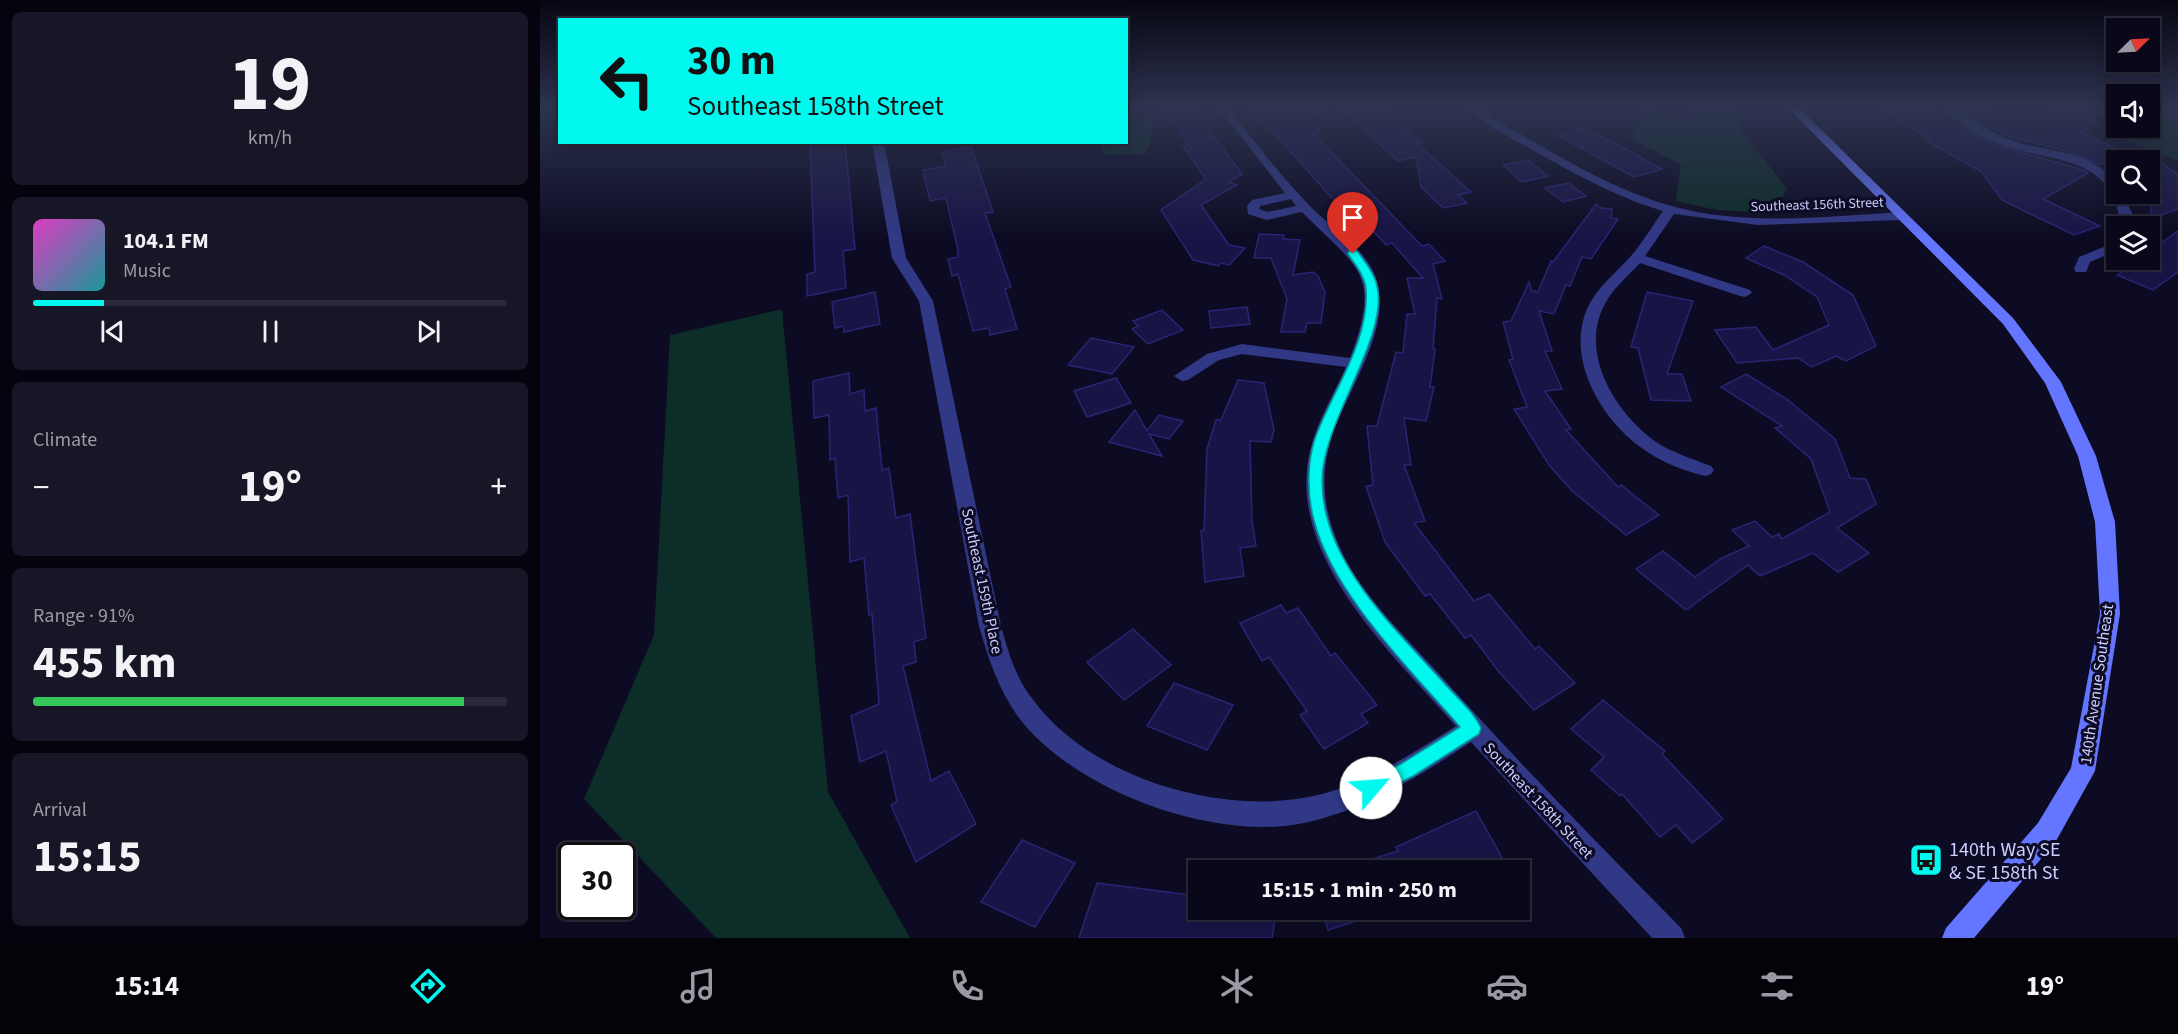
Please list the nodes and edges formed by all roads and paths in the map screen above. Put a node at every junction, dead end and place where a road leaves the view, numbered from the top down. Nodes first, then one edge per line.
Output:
1 (879, 150) edge
2 (1257, 150) edge
3 (1544, 150) edge
4 (1836, 150) edge
5 (2038, 150) edge
6 (2106, 176) edge
7 (1670, 210) junction
8 (1904, 216) junction
9 (2106, 250) edge
10 (1637, 258) junction
11 (2080, 269) dead end
12 (1745, 292) dead end
13 (1355, 363) junction
14 (1182, 376) dead end
15 (1705, 470) dead end
16 (1473, 728) junction
17 (1671, 938) edge
18 (1956, 938) edge

1 - 16 street, Southeast 159th Place
2 - 13 street, Southeast 158th Street
3 - 7 street, Southeast 156th Street
4 - 8 main road, 140th Avenue Southeast
5 - 6 street
7 - 8 street, Southeast 156th Street
7 - 10 street
8 - 18 main road, 140th Avenue Southeast
9 - 11 street
10 - 12 street
10 - 15 street
13 - 14 street
13 - 16 street, Southeast 158th Street
16 - 17 street, Southeast 158th Street

